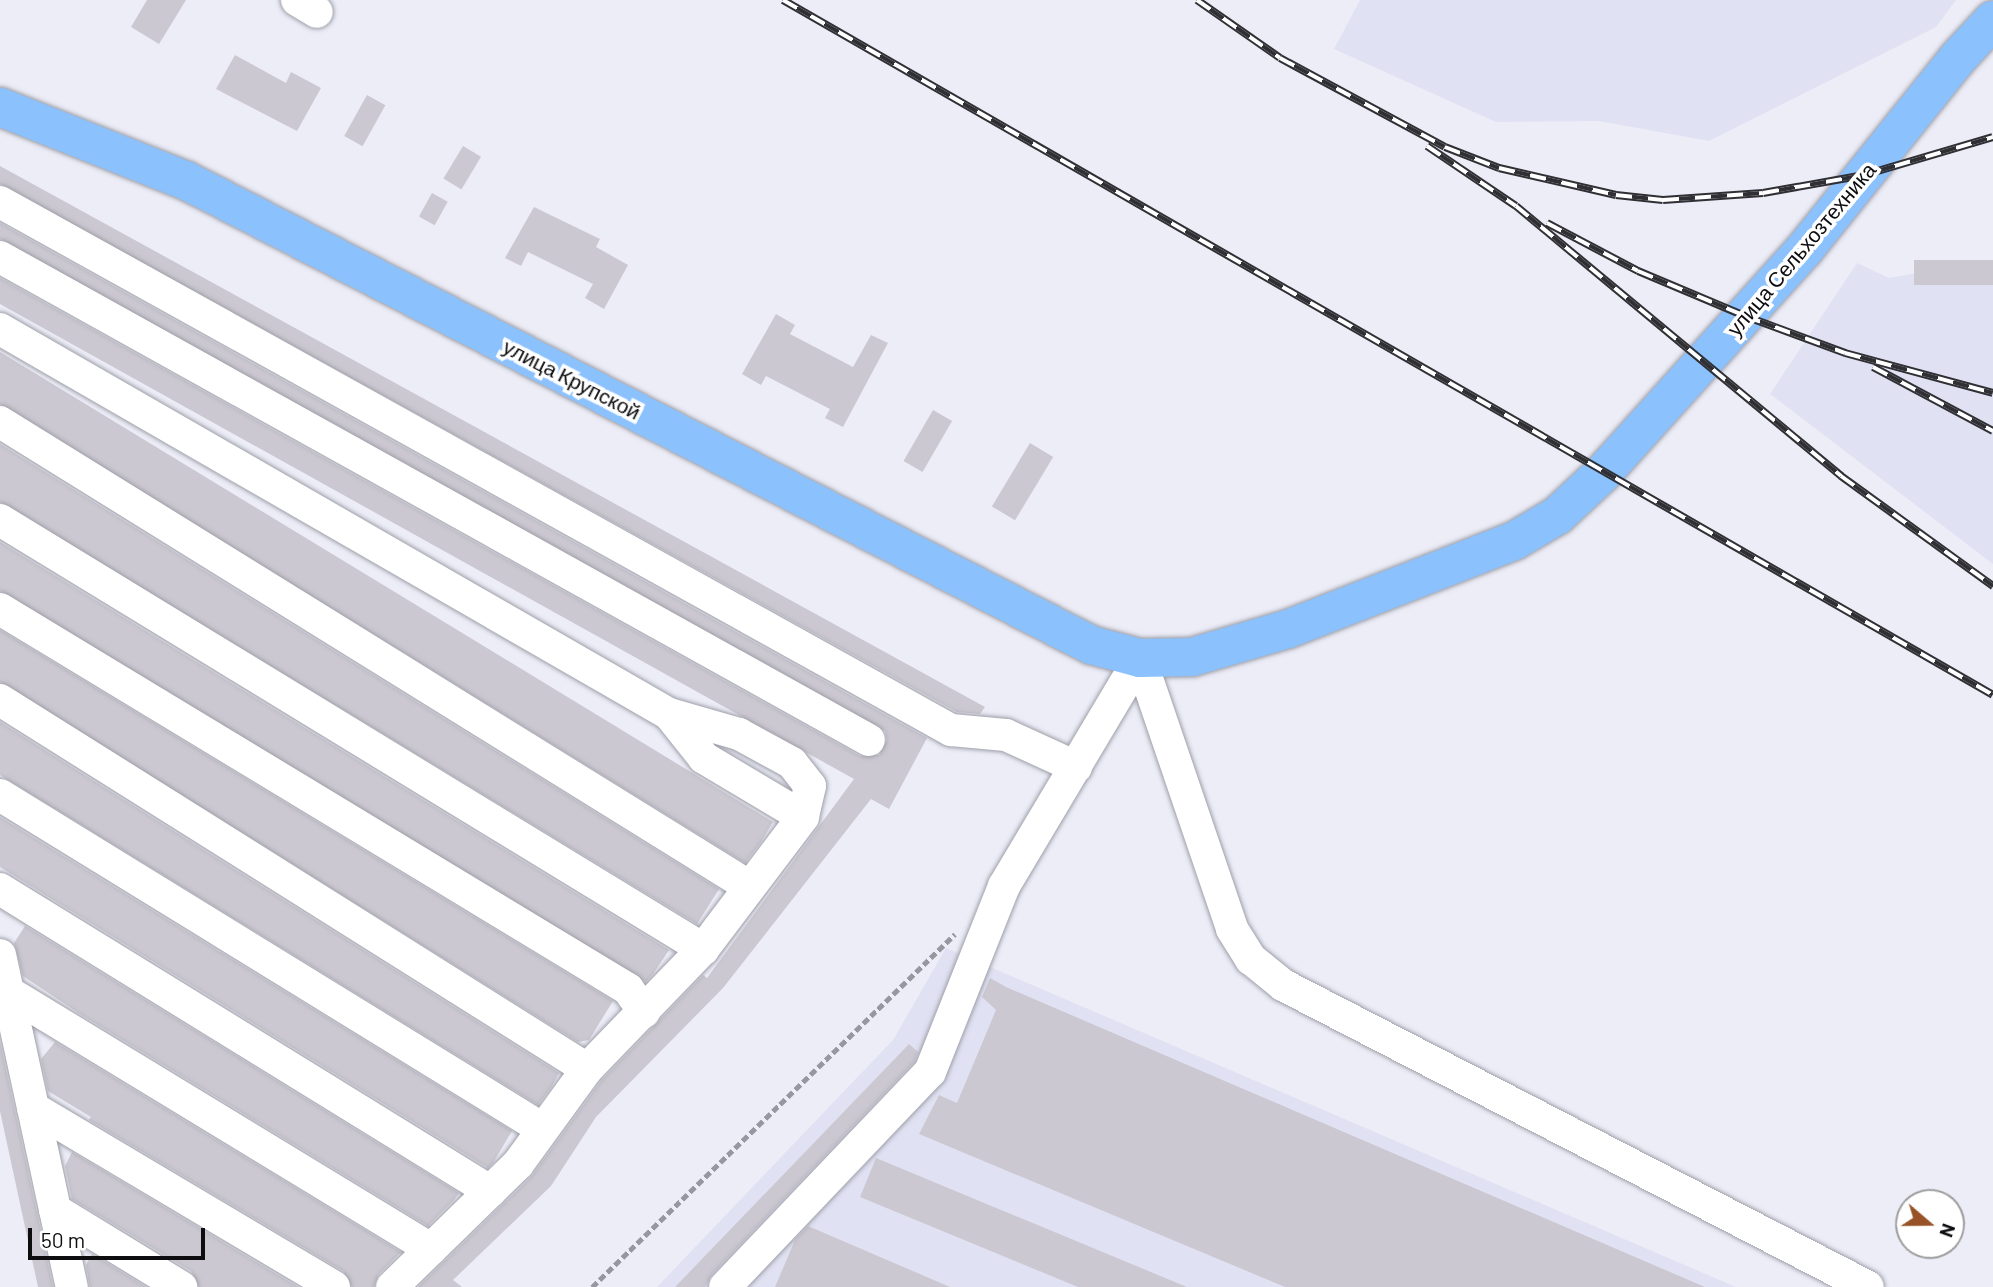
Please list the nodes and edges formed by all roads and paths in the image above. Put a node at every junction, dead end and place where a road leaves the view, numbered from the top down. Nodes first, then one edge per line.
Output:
1 (1993, 20) edge
2 (0, 107) edge
3 (0, 202) edge
4 (0, 257) edge
5 (0, 329) edge
6 (0, 422) edge
7 (0, 520) edge
8 (0, 609) edge
9 (1140, 659) junction
10 (0, 700) edge
11 (869, 740) dead end
12 (1076, 767) junction
13 (0, 795) edge
14 (750, 887) junction
15 (0, 889) edge
16 (965, 924) dead end
17 (703, 948) junction
18 (0, 955) edge
19 (8, 992) junction
20 (644, 1012) junction
21 (587, 1069) junction
22 (33, 1108) junction
23 (543, 1129) junction
24 (490, 1191) junction
25 (55, 1210) junction
26 (431, 1249) junction
27 (72, 1287) edge
28 (181, 1287) edge
29 (334, 1287) edge
30 (391, 1287) edge
31 (592, 1287) edge
32 (725, 1287) edge
33 (1868, 1287) edge

1 - 9 main road, улица Сельхозтехника
2 - 9 main road, улица Крупской
3 - 12 street
4 - 11 street
5 - 14 street
6 - 14 street
7 - 17 street
8 - 20 street
9 - 12 street
9 - 33 street
10 - 21 street
12 - 32 street
13 - 23 street
14 - 17 street
15 - 24 street
16 - 31 path
17 - 20 street
18 - 19 street
19 - 22 street
19 - 26 street
20 - 21 street
21 - 23 street
22 - 25 street
22 - 29 street
23 - 24 street
24 - 26 street
25 - 27 street
25 - 28 street
26 - 30 street

